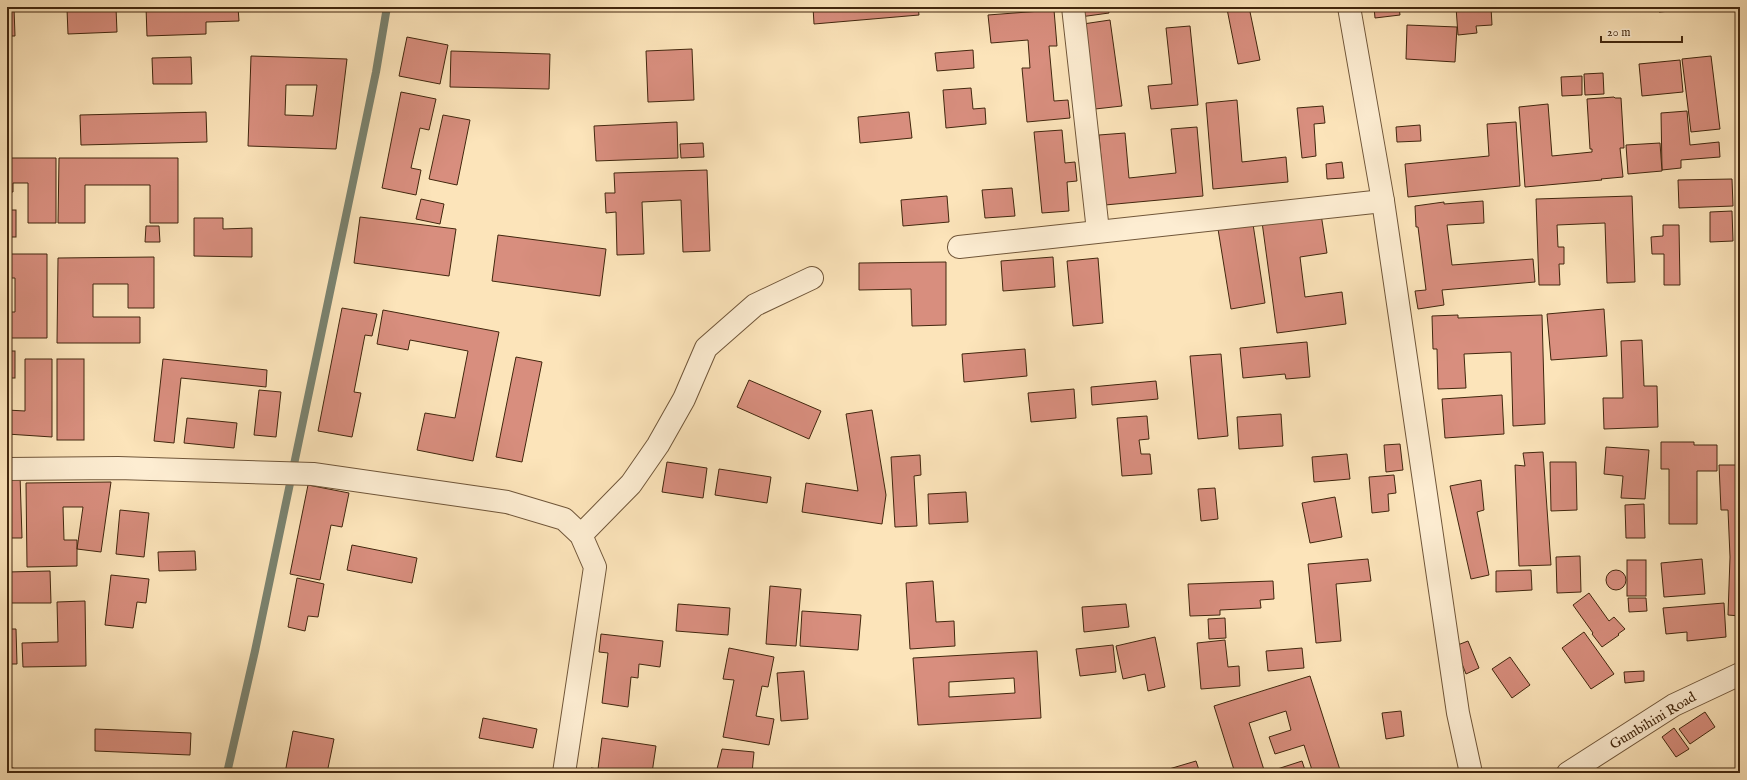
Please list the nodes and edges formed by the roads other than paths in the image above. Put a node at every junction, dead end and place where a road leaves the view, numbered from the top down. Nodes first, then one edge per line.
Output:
1 (1072, 7) edge
2 (1349, 7) edge
3 (1384, 201) junction
4 (1098, 231) junction
5 (959, 247) dead end
6 (812, 278) dead end
7 (7, 469) edge
8 (581, 535) junction
9 (1740, 674) edge
10 (564, 773) edge
11 (1472, 773) edge
12 (1568, 773) edge

1 - 4 street
2 - 3 street
3 - 4 street
3 - 11 street
4 - 5 street
6 - 8 street
7 - 8 street
8 - 10 street
9 - 12 street, Gumbihini Road

